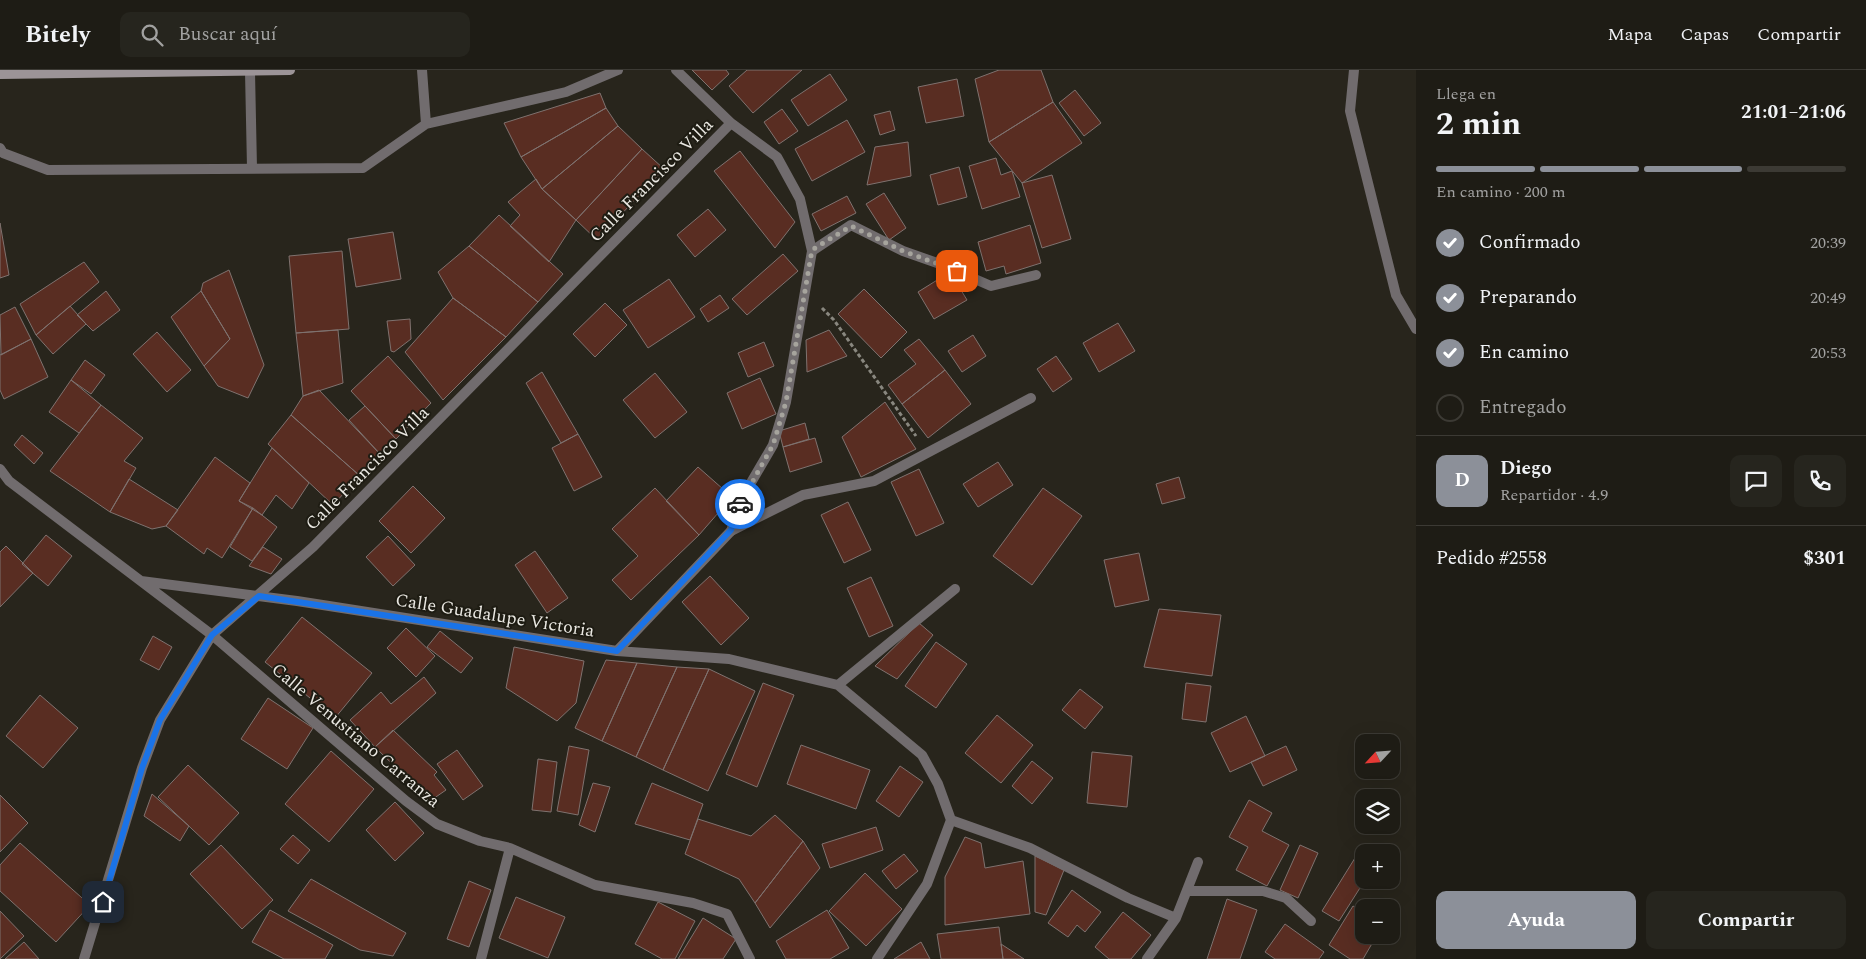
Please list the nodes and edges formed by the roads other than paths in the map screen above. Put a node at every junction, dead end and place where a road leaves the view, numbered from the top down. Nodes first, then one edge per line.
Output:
1 (290, 70) edge
2 (422, 70) edge
3 (618, 70) edge
4 (676, 70) edge
5 (1354, 70) edge
6 (250, 72) junction
7 (0, 74) edge
8 (732, 123) junction
9 (426, 124) junction
10 (0, 148) edge
11 (252, 168) junction
12 (812, 250) junction
13 (1036, 275) dead end
14 (1416, 329) edge
15 (1032, 398) dead end
16 (0, 469) edge
17 (731, 530) junction
18 (141, 581) junction
19 (956, 589) dead end
20 (259, 596) junction
21 (212, 635) junction
22 (617, 651) junction
23 (838, 685) junction
24 (951, 820) junction
25 (510, 848) junction
26 (1198, 862) dead end
27 (1188, 891) junction
28 (1176, 918) junction
29 (1311, 921) dead end
30 (84, 959) edge
31 (481, 959) edge
32 (750, 959) edge
33 (877, 959) edge
34 (1147, 959) edge

1 - 6 main road
2 - 9 street
3 - 9 street
4 - 8 street, Calle Francisco Villa
5 - 14 street
6 - 7 main road
6 - 11 street
8 - 12 street
8 - 20 street, Calle Francisco Villa
9 - 11 street
10 - 11 street
12 - 13 street
12 - 17 street
15 - 17 street
16 - 18 street, Calle Venustiano Carranza
17 - 22 street
18 - 20 street, Calle Guadalupe Victoria
18 - 21 street, Calle Venustiano Carranza
19 - 23 street
20 - 21 street, Calle Francisco Villa
20 - 22 street, Calle Guadalupe Victoria
21 - 25 street, Calle Venustiano Carranza
21 - 30 street, Calle Francisco Villa
22 - 23 street, Calle Guadalupe Victoria
23 - 24 street, Calle Guadalupe Victoria
24 - 28 street
24 - 33 street
25 - 31 street
25 - 32 street, Calle Venustiano Carranza
26 - 27 street
27 - 28 street
27 - 29 street
28 - 34 street

